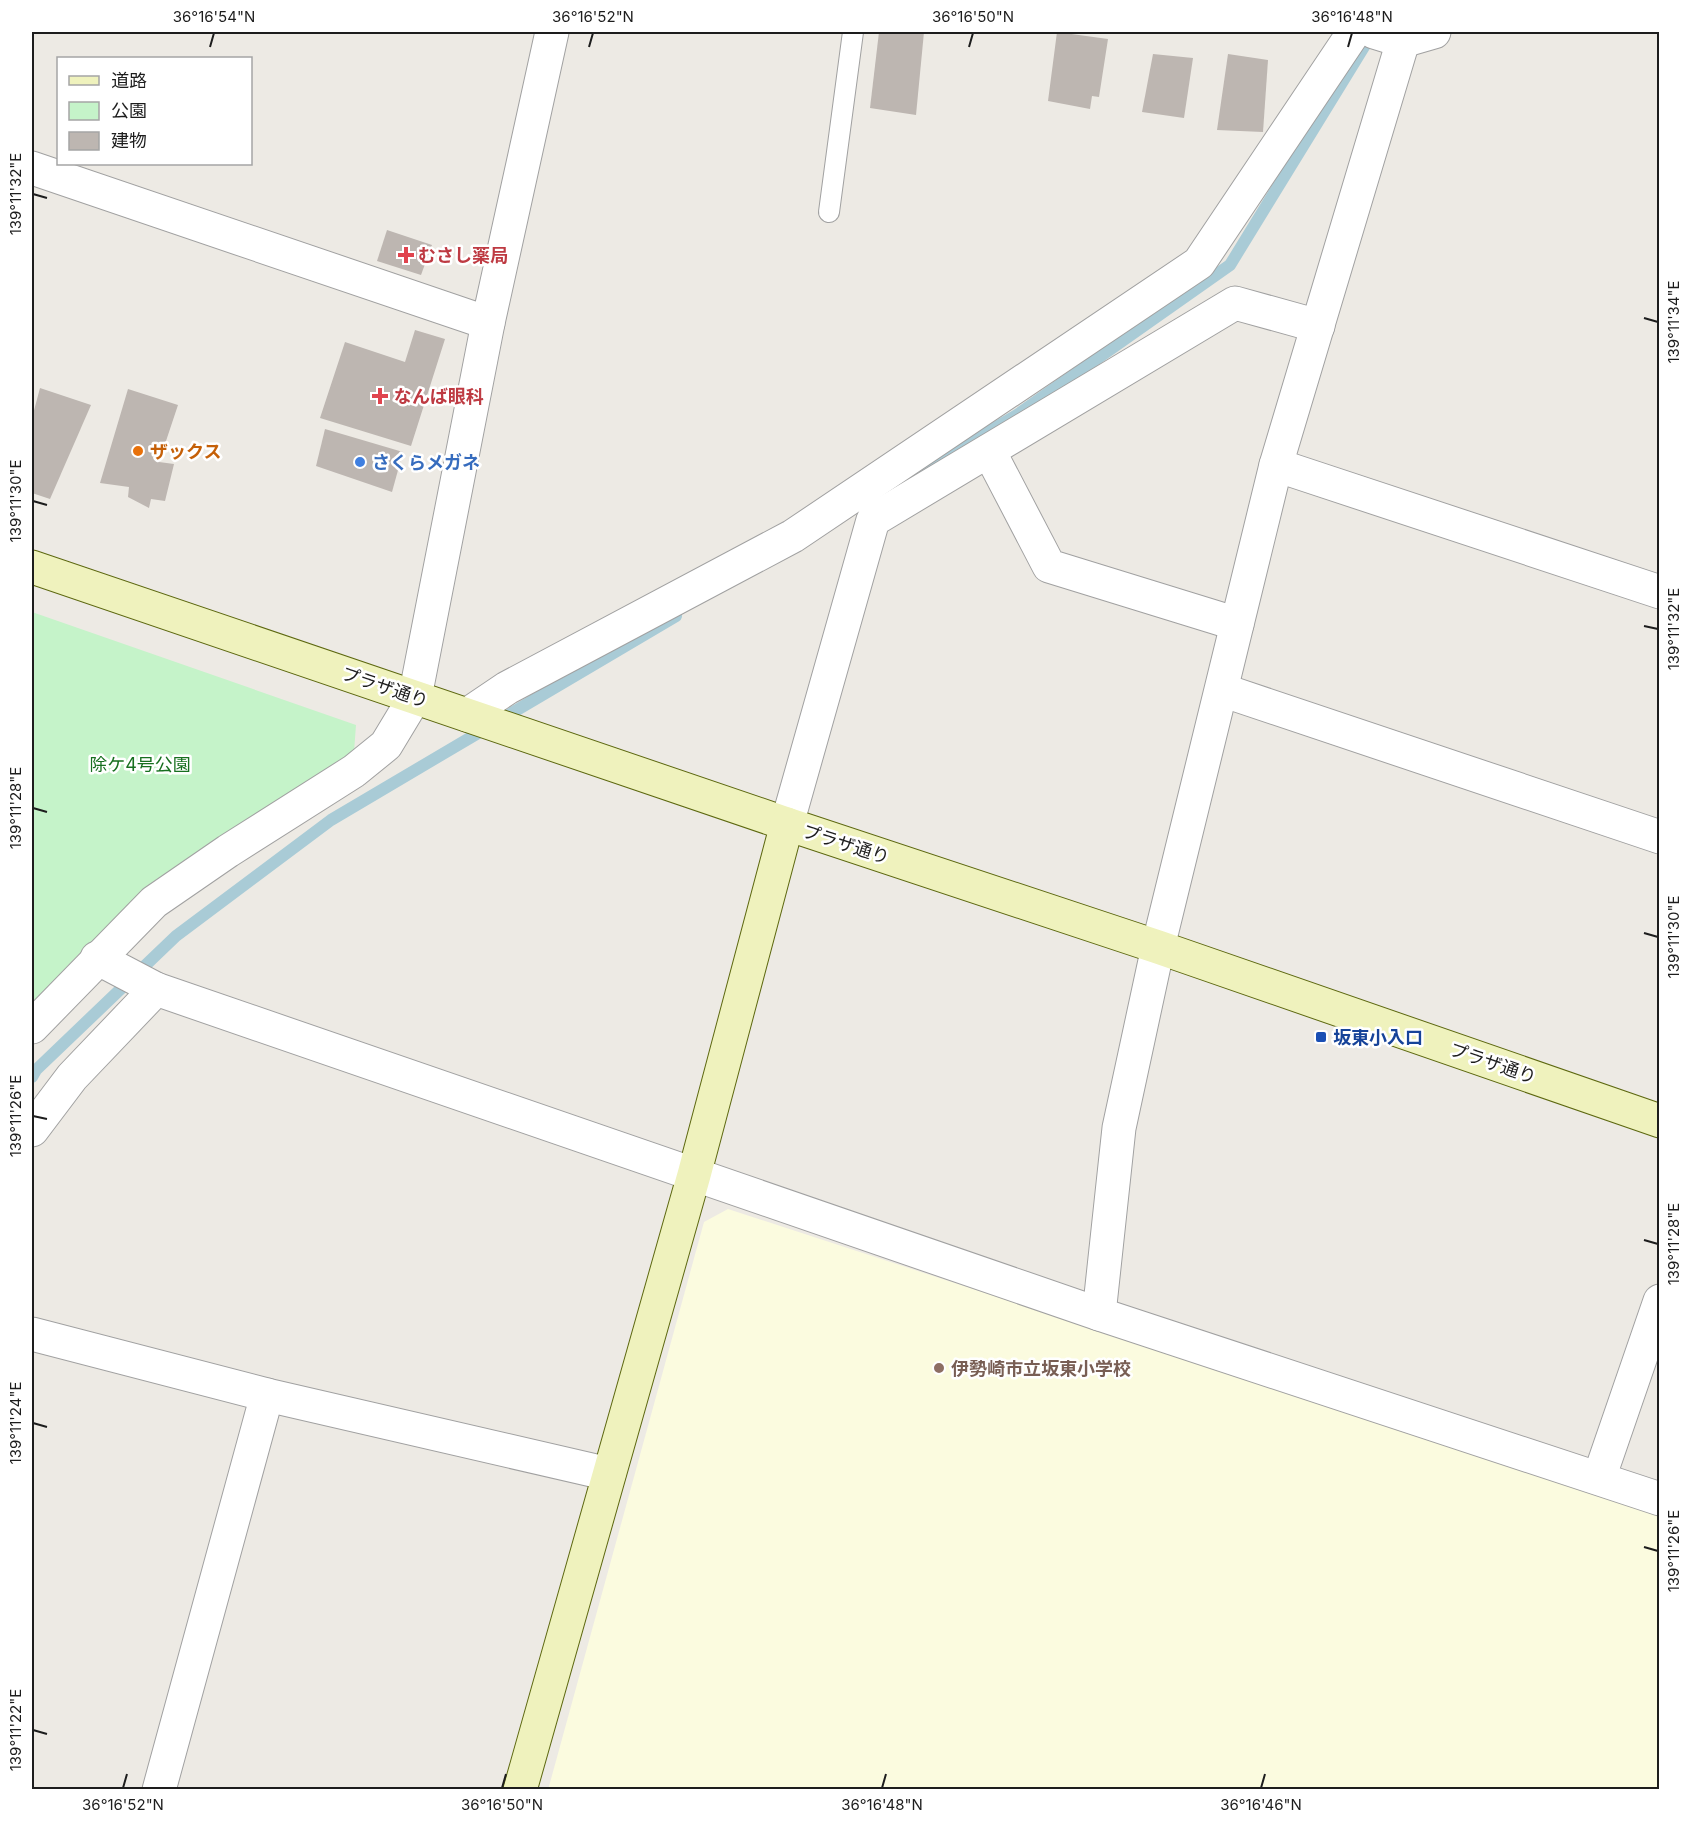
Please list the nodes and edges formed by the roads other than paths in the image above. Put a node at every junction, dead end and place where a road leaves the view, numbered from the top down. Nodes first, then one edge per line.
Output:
1 (552, 32) edge
2 (853, 32) edge
3 (1354, 32) edge
4 (1404, 35) edge
5 (32, 168) edge
6 (829, 212) dead end
7 (488, 323) junction
8 (1318, 326) junction
9 (989, 451) junction
10 (1276, 465) junction
11 (32, 567) edge
12 (1659, 592) edge
13 (1237, 624) junction
14 (1222, 690) junction
15 (415, 697) junction
16 (467, 715) junction
17 (787, 824) junction
18 (1659, 837) edge
19 (1158, 947) junction
20 (98, 958) junction
21 (156, 989) junction
22 (32, 1027) edge
23 (1659, 1121) edge
24 (32, 1130) edge
25 (694, 1175) junction
26 (1659, 1301) edge
27 (1099, 1314) junction
28 (32, 1334) edge
29 (267, 1395) junction
30 (609, 1474) junction
31 (1599, 1478) junction
32 (1659, 1499) edge
33 (159, 1790) edge
34 (520, 1790) edge

1 - 7 street
2 - 6 lane
3 - 16 street
4 - 8 street
5 - 7 street
7 - 15 street
8 - 9 street
8 - 10 street
9 - 13 street
9 - 17 street
10 - 12 street
10 - 13 street
11 - 15 street, プラザ通り
13 - 14 street
14 - 18 street
14 - 19 street
15 - 16 street, プラザ通り
15 - 20 street
16 - 17 street, プラザ通り
17 - 19 street, プラザ通り
17 - 25 street
19 - 23 street, プラザ通り
19 - 27 street
20 - 21 street
20 - 22 street
21 - 24 street
21 - 25 street
25 - 27 street
25 - 30 street
26 - 31 street
27 - 31 street
28 - 29 street
29 - 30 street
29 - 33 street
30 - 34 street
31 - 32 street

